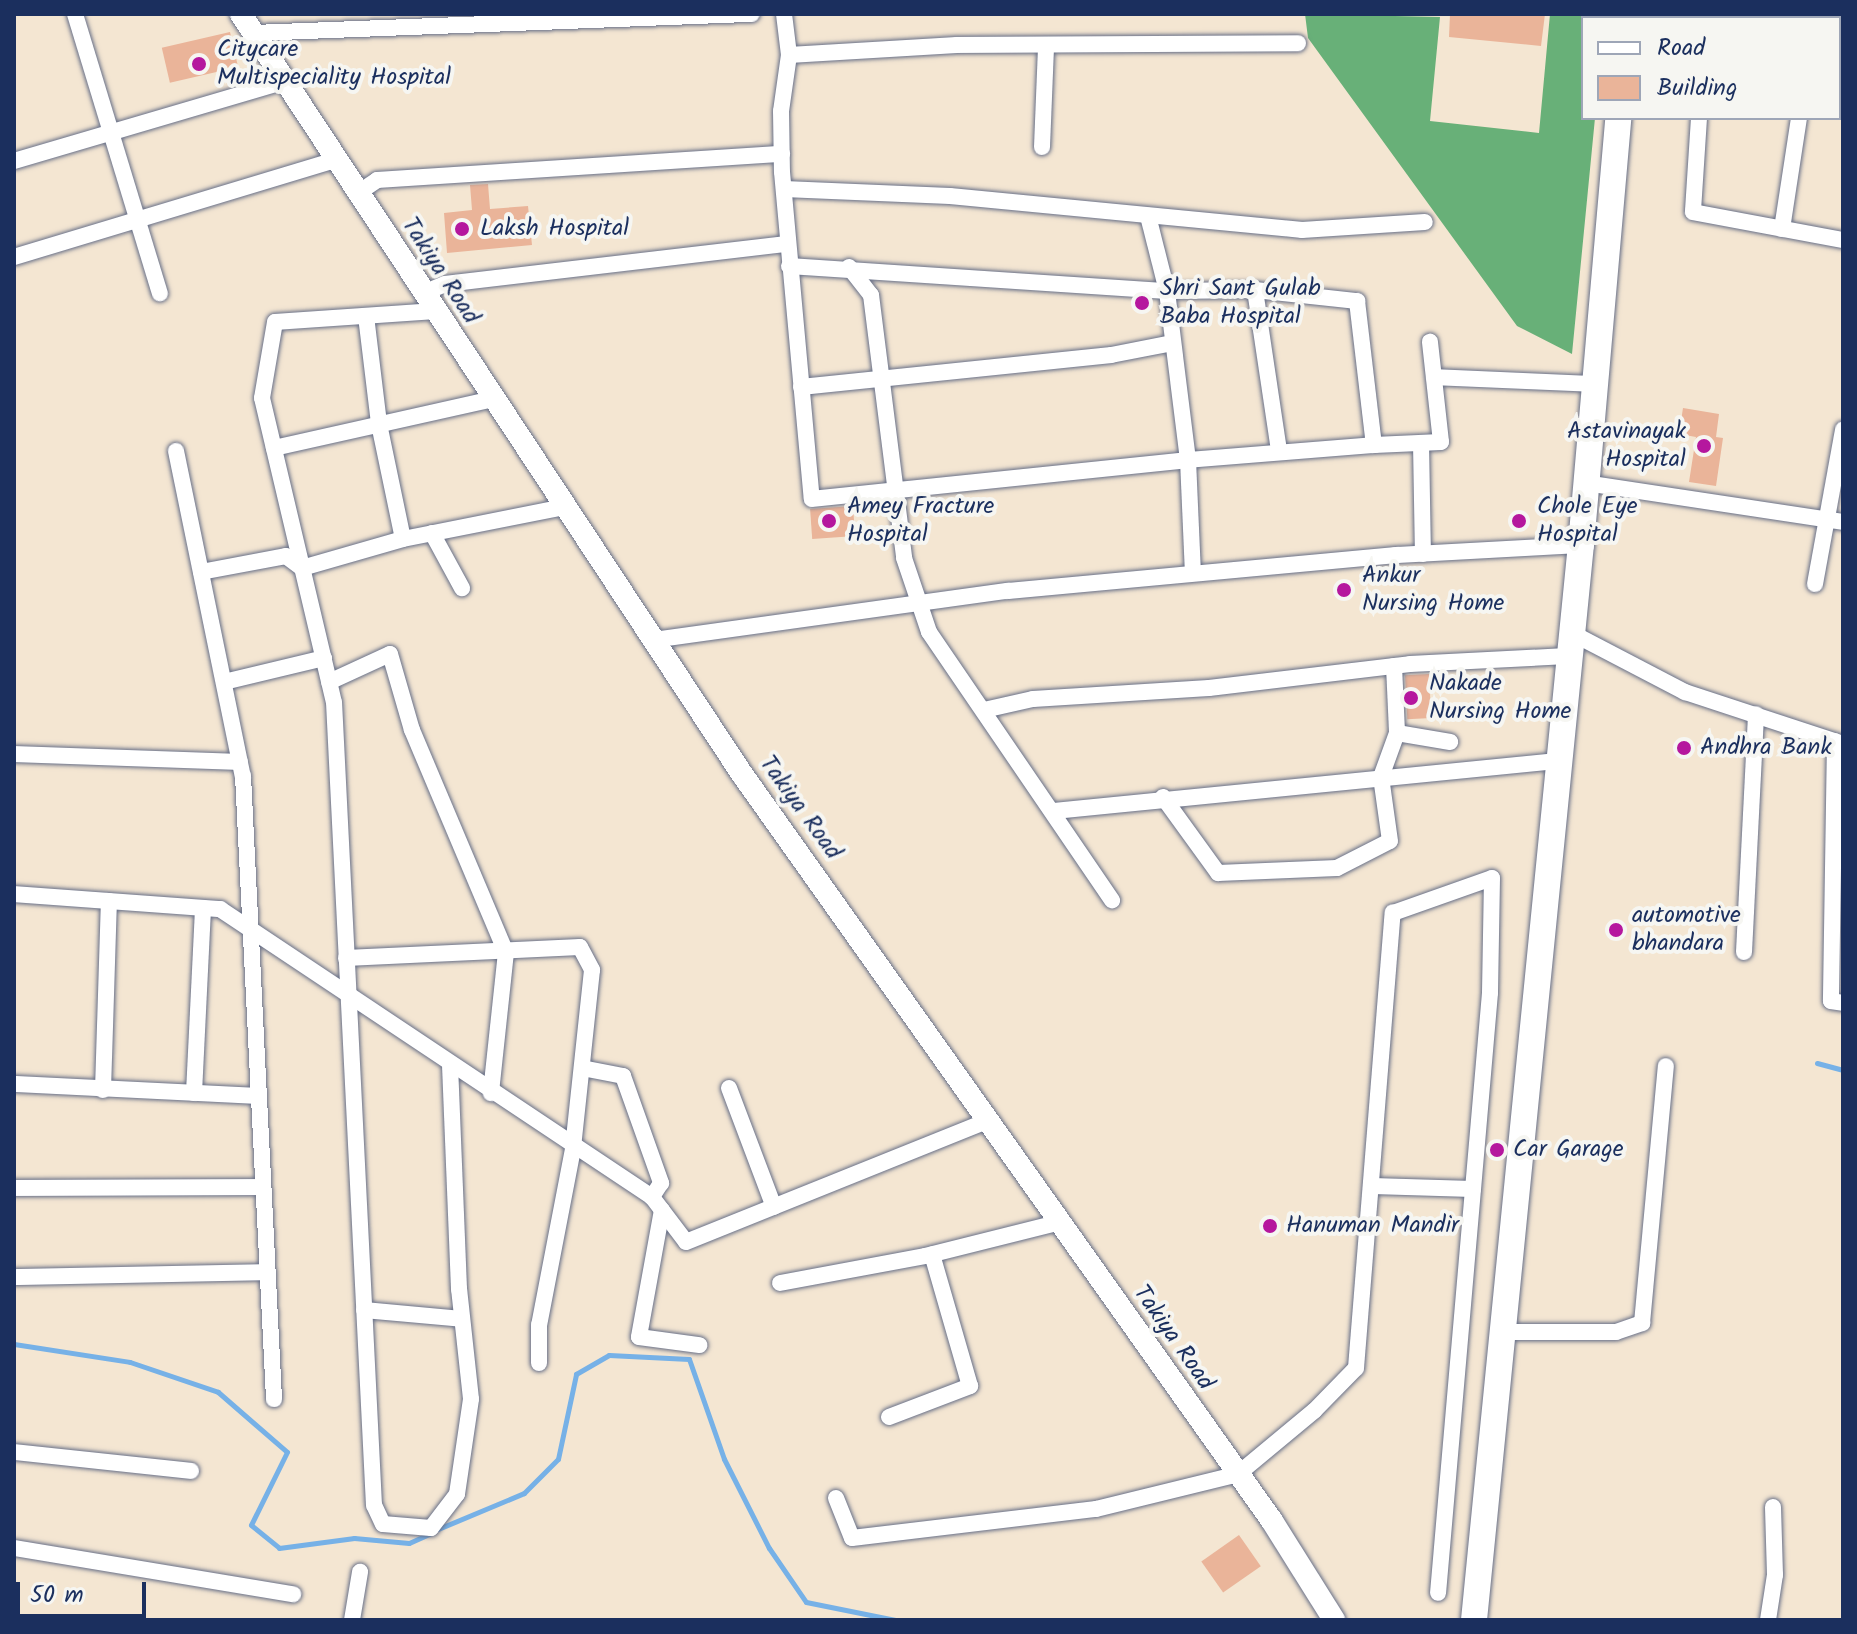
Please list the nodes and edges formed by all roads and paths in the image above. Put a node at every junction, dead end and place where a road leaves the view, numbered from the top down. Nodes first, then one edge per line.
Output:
1 (75, 14) edge
2 (752, 14) edge
3 (784, 14) edge
4 (247, 23) edge
5 (1298, 43) dead end
6 (1046, 48) junction
7 (789, 55) junction
8 (285, 81) junction
9 (1618, 120) edge
10 (1699, 120) edge
11 (1799, 120) edge
12 (111, 135) junction
13 (1042, 147) dead end
14 (782, 154) junction
15 (336, 160) junction
16 (14, 161) edge
17 (784, 189) junction
18 (358, 193) junction
19 (1148, 216) junction
20 (1425, 222) dead end
21 (135, 223) junction
22 (1782, 229) junction
23 (1843, 240) edge
24 (787, 244) junction
25 (14, 257) edge
26 (789, 266) junction
27 (849, 267) junction
28 (1255, 290) junction
29 (1167, 291) junction
30 (160, 293) dead end
31 (429, 302) junction
32 (366, 316) junction
33 (1430, 342) dead end
34 (1172, 343) junction
35 (1434, 377) junction
36 (884, 378) junction
37 (1595, 384) junction
38 (801, 387) junction
39 (493, 399) junction
40 (379, 424) junction
41 (1843, 430) edge
42 (1421, 443) junction
43 (1374, 445) junction
44 (274, 448) junction
45 (176, 451) dead end
46 (1279, 451) junction
47 (1188, 460) junction
48 (1586, 483) junction
49 (896, 488) junction
50 (565, 507) junction
51 (1835, 521) edge
52 (432, 533) junction
53 (403, 539) junction
54 (1581, 545) junction
55 (1423, 554) junction
56 (302, 568) junction
57 (201, 572) junction
58 (1193, 573) junction
59 (1815, 584) dead end
60 (462, 588) dead end
61 (919, 603) junction
62 (653, 640) junction
63 (1569, 644) junction
64 (324, 658) junction
65 (1394, 666) junction
66 (224, 682) junction
67 (329, 682) junction
68 (984, 710) junction
69 (1756, 714) junction
70 (1397, 733) junction
71 (1450, 742) dead end
72 (1839, 742) edge
73 (14, 754) edge
74 (1558, 761) junction
75 (240, 762) junction
76 (1381, 777) junction
77 (1163, 797) junction
78 (1054, 811) junction
79 (14, 894) edge
80 (1112, 900) dead end
81 (109, 901) junction
82 (203, 908) junction
83 (249, 930) junction
84 (506, 952) junction
85 (1744, 952) dead end
86 (346, 958) junction
87 (347, 994) junction
88 (1843, 1003) edge
89 (450, 1064) junction
90 (1666, 1066) dead end
91 (582, 1068) junction
92 (14, 1084) edge
93 (729, 1088) dead end
94 (103, 1090) junction
95 (194, 1093) junction
96 (491, 1093) junction
97 (256, 1096) junction
98 (990, 1120) junction
99 (573, 1149) junction
100 (1372, 1186) junction
101 (261, 1187) junction
102 (14, 1188) edge
103 (1473, 1189) junction
104 (657, 1204) junction
105 (774, 1207) junction
106 (1060, 1222) junction
107 (932, 1254) junction
108 (266, 1272) junction
109 (14, 1277) edge
110 (780, 1283) dead end
111 (364, 1310) junction
112 (462, 1319) junction
113 (1502, 1332) junction
114 (699, 1345) dead end
115 (539, 1363) dead end
116 (274, 1399) dead end
117 (889, 1417) dead end
118 (14, 1452) edge
119 (191, 1471) dead end
120 (1238, 1474) junction
121 (836, 1498) dead end
122 (1773, 1507) dead end
123 (14, 1548) edge
124 (360, 1572) dead end
125 (1438, 1593) dead end
126 (293, 1594) dead end
127 (352, 1620) edge
128 (1334, 1620) edge
129 (1474, 1620) edge
130 (1768, 1620) edge

1 - 12 street
2 - 4 street
3 - 7 street
4 - 8 main road, Takiya Road
5 - 6 street
6 - 7 street
6 - 13 street
7 - 14 street
8 - 12 street
8 - 15 main road, Takiya Road
9 - 37 highway
10 - 22 street
11 - 22 street
12 - 16 street
12 - 21 street
14 - 17 street
14 - 18 street
15 - 18 main road, Takiya Road
15 - 21 street
17 - 19 street
17 - 24 street
18 - 31 main road, Takiya Road
19 - 20 street
19 - 29 street
21 - 25 street
21 - 30 street
22 - 23 street
24 - 26 street
24 - 31 street
26 - 27 street
26 - 38 street
27 - 29 street
27 - 36 street
28 - 29 street
28 - 43 street
28 - 46 street
29 - 34 street
31 - 32 street
31 - 39 main road, Takiya Road
32 - 40 street
32 - 44 street
33 - 35 street
34 - 36 street
34 - 47 street
35 - 37 street
35 - 42 street
36 - 38 street
36 - 49 street
37 - 48 highway
38 - 49 street
39 - 40 street
39 - 50 main road, Takiya Road
40 - 44 street
40 - 53 street
41 - 51 street
42 - 43 street
42 - 55 street
43 - 46 street
44 - 56 street
45 - 57 street
46 - 47 street
47 - 49 street
47 - 58 street
48 - 51 street
48 - 54 highway
49 - 61 street
50 - 52 street
50 - 62 main road, Takiya Road
51 - 59 street
52 - 53 street
52 - 60 street
53 - 56 street
54 - 55 street
54 - 63 highway
55 - 58 street
56 - 57 street
56 - 64 street
57 - 66 street
58 - 61 street
61 - 62 street
61 - 68 street
62 - 98 main road, Takiya Road
63 - 65 street
63 - 69 street
63 - 74 highway
64 - 66 street
64 - 67 street
65 - 68 street
65 - 70 street
66 - 75 street
67 - 84 street
67 - 86 street
68 - 78 street
69 - 72 street
69 - 85 street
70 - 71 street
70 - 76 street
72 - 88 street
73 - 75 street
74 - 76 street
74 - 113 highway
75 - 83 street
76 - 77 street
76 - 77 street
77 - 78 street
78 - 80 street
79 - 81 street
81 - 82 street
81 - 94 street
82 - 83 street
82 - 95 street
83 - 87 street
83 - 97 street
84 - 86 street
84 - 91 street
84 - 96 street
86 - 87 street
87 - 89 street
87 - 111 street
89 - 96 street
89 - 112 street
90 - 113 street
91 - 99 street
91 - 104 street
92 - 94 street
93 - 105 street
94 - 95 street
95 - 97 street
96 - 99 street
97 - 101 street
98 - 105 street
98 - 106 main road, Takiya Road
99 - 104 street
99 - 115 street
100 - 103 street
100 - 103 street
100 - 120 street
101 - 102 street
101 - 108 street
103 - 125 street
104 - 105 street
104 - 114 street
106 - 107 street
106 - 120 main road, Takiya Road
107 - 110 street
107 - 117 street
108 - 109 street
108 - 116 street
111 - 112 street
111 - 112 street
113 - 129 highway
118 - 119 street
120 - 121 street
120 - 128 main road, Takiya Road
122 - 130 street
123 - 126 street
124 - 127 street

